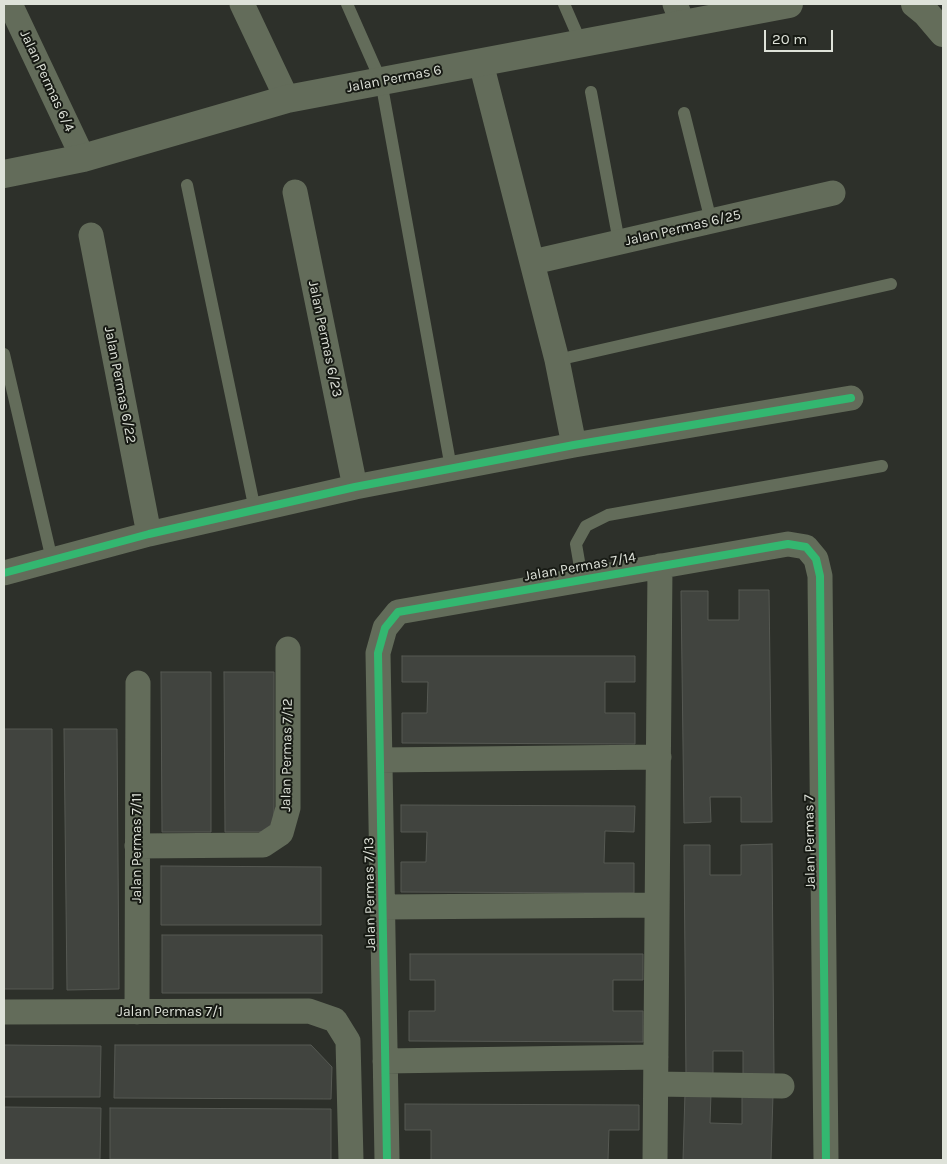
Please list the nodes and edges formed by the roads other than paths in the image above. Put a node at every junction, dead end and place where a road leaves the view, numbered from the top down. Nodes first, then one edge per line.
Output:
1 (10, 4) edge
2 (242, 4) edge
3 (347, 4) edge
4 (564, 4) edge
5 (789, 4) edge
6 (915, 4) edge
7 (679, 14) edge
8 (943, 32) edge
9 (581, 43) junction
10 (481, 63) junction
11 (381, 81) junction
12 (591, 92) dead end
13 (287, 99) junction
14 (684, 113) dead end
15 (83, 158) junction
16 (4, 174) edge
17 (187, 185) dead end
18 (295, 192) dead end
19 (833, 193) dead end
20 (711, 221) junction
21 (91, 235) dead end
22 (619, 242) junction
23 (533, 262) junction
24 (891, 284) dead end
25 (4, 354) edge
26 (557, 360) junction
27 (851, 398) dead end
28 (574, 445) junction
29 (882, 466) dead end
30 (451, 468) junction
31 (354, 487) junction
32 (255, 510) junction
33 (149, 534) junction
34 (788, 544) joint
35 (52, 560) junction
36 (660, 566) junction
37 (4, 573) edge
38 (582, 579) junction
39 (385, 628) joint
40 (288, 649) dead end
41 (138, 684) dead end
42 (659, 757) junction
43 (380, 760) junction
44 (137, 846) junction
45 (657, 906) junction
46 (383, 907) junction
47 (4, 1012) edge
48 (137, 1012) junction
49 (656, 1057) junction
50 (385, 1061) junction
51 (656, 1084) junction
52 (782, 1086) dead end
53 (350, 1160) edge
54 (387, 1160) edge
55 (655, 1160) edge
56 (826, 1160) edge

1 - 15 street, Jalan Permas 6/4
2 - 13 street
3 - 11 lane
4 - 9 lane
5 - 7 street, Jalan Permas 6
6 - 8 main road
7 - 9 street, Jalan Permas 6
9 - 10 street, Jalan Permas 6
10 - 11 street, Jalan Permas 6
10 - 23 street
11 - 13 street, Jalan Permas 6
11 - 30 lane
12 - 22 lane
13 - 15 street, Jalan Permas 6
14 - 20 lane
15 - 16 street, Jalan Permas 6
17 - 32 lane
18 - 31 street, Jalan Permas 6/23
19 - 20 street, Jalan Permas 6/25
20 - 22 street, Jalan Permas 6/25
21 - 33 street, Jalan Permas 6/22
22 - 23 street, Jalan Permas 6/25
23 - 26 street
24 - 26 lane
25 - 35 lane
26 - 28 street
27 - 28 street
28 - 30 street
29 - 38 lane
30 - 31 street
31 - 32 street
32 - 33 street
33 - 35 street
34 - 36 street, Jalan Permas 7/14
34 - 56 street, Jalan Permas 7
35 - 37 street
36 - 38 street, Jalan Permas 7/14
36 - 42 street
38 - 39 street, Jalan Permas 7/14
39 - 43 street, Jalan Permas 7/13
40 - 44 street, Jalan Permas 7/12
41 - 44 street, Jalan Permas 7/11
42 - 43 street
42 - 45 street
43 - 46 street, Jalan Permas 7/13
44 - 48 street, Jalan Permas 7/11
45 - 46 street
45 - 49 street
46 - 50 street, Jalan Permas 7/13
47 - 48 street, Jalan Permas 7/1
48 - 53 street, Jalan Permas 7/1
49 - 50 street
49 - 51 street
50 - 54 street, Jalan Permas 7/13
51 - 52 street
51 - 55 street

